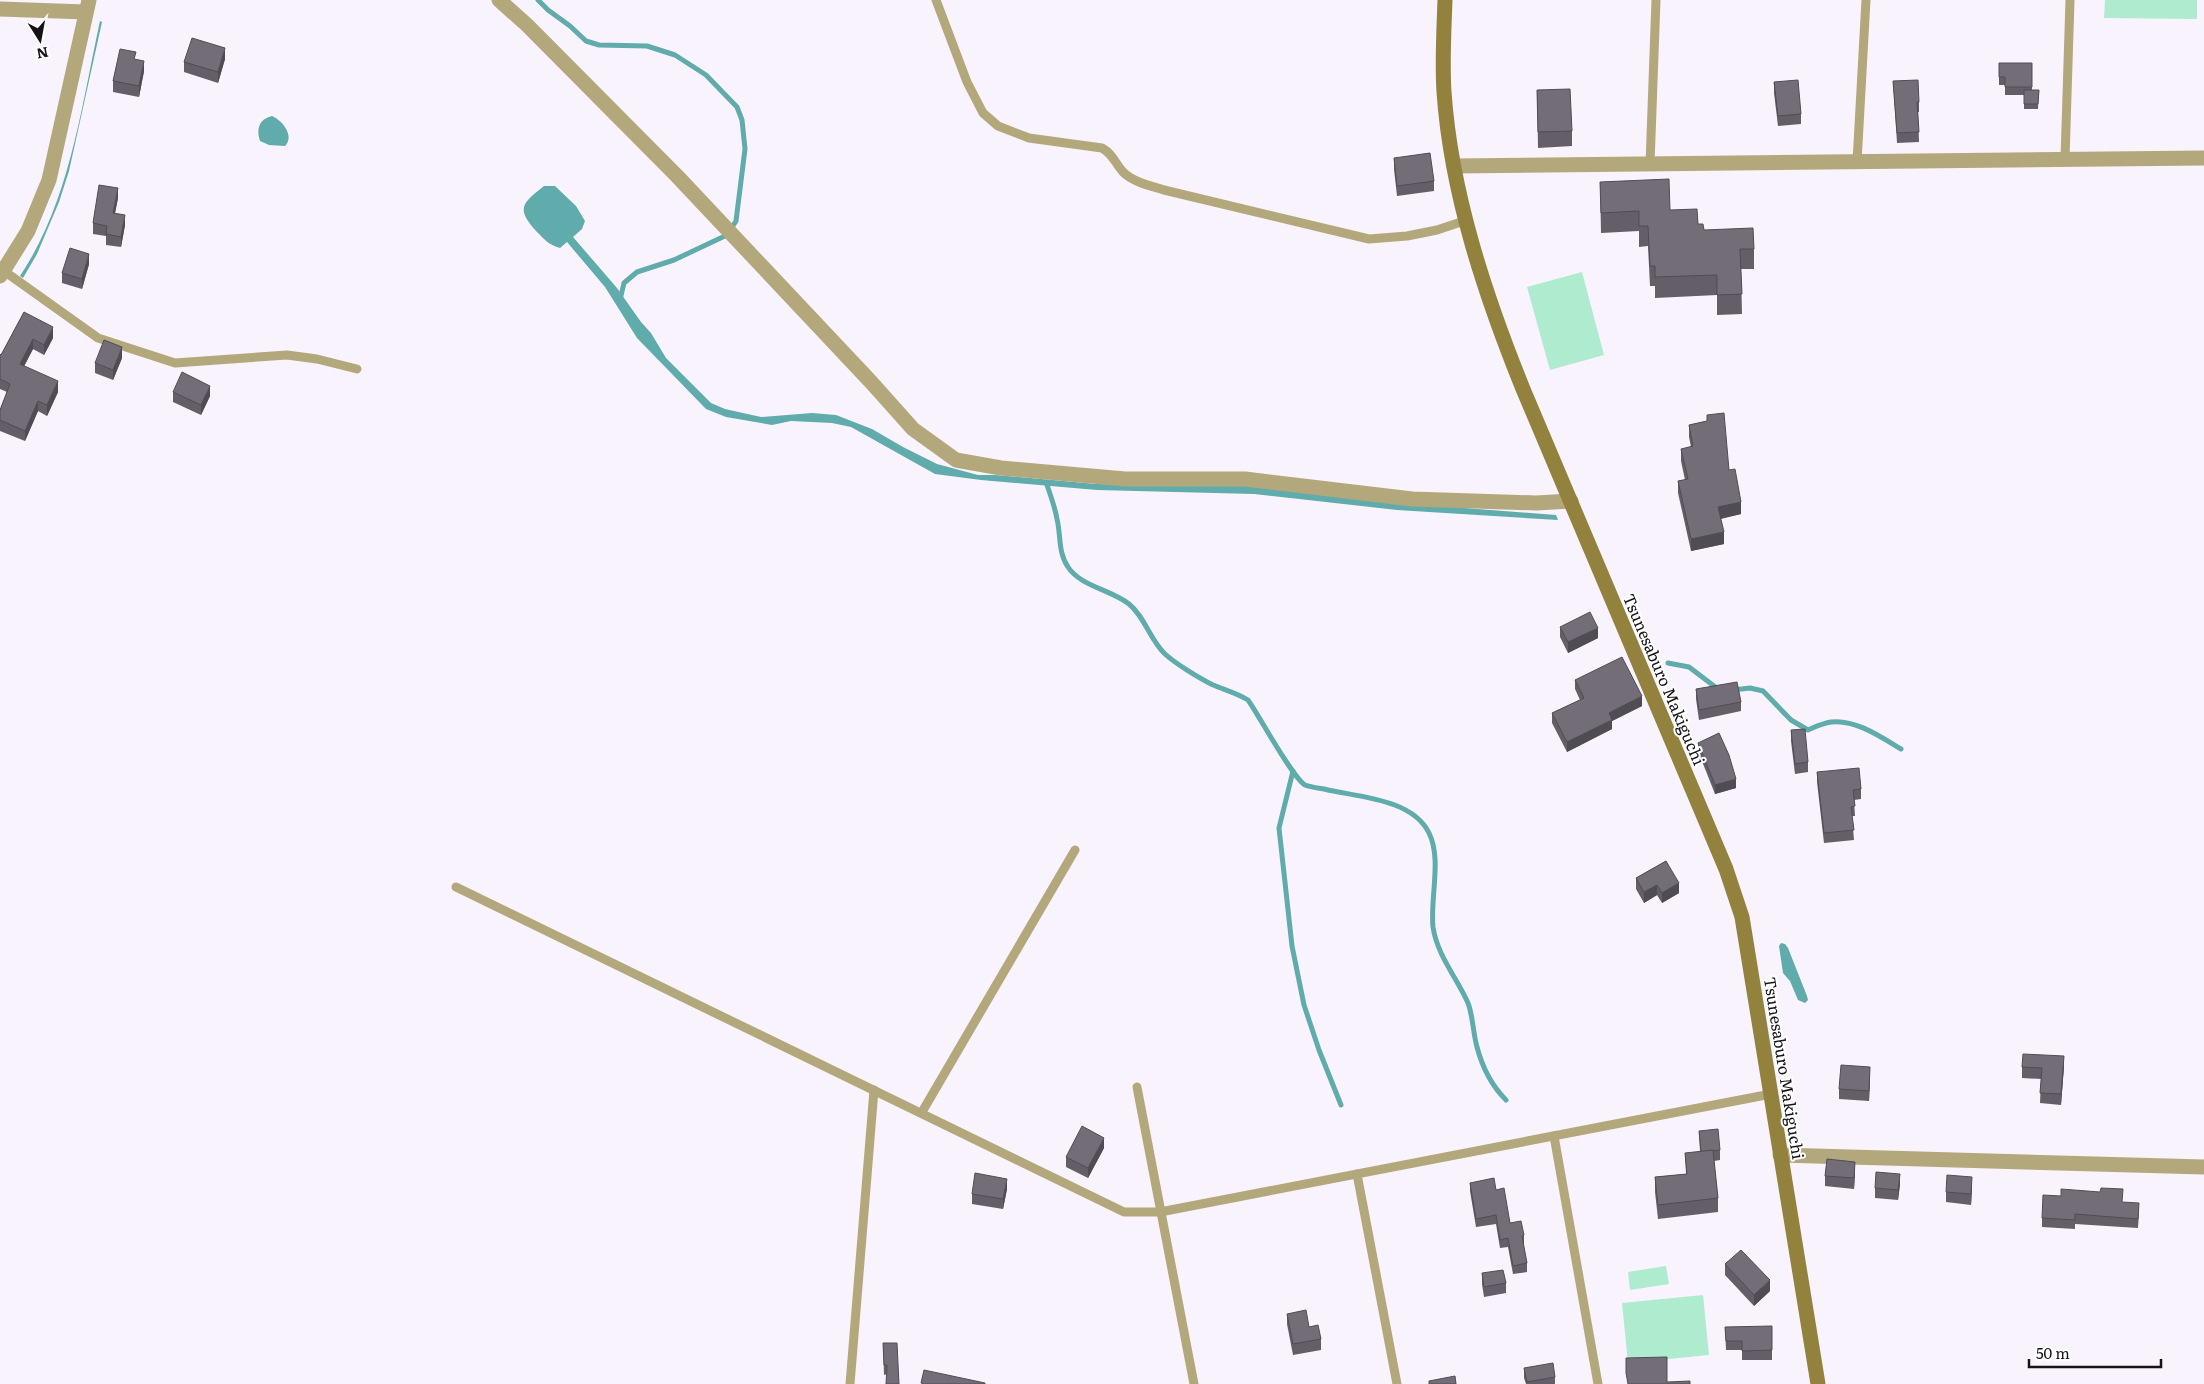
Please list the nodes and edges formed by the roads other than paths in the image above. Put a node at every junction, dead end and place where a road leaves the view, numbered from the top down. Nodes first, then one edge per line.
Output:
1 (499, 0) edge
2 (936, 0) edge
3 (1445, 0) edge
4 (1656, 0) edge
5 (1866, 0) edge
6 (2070, 0) edge
7 (87, 6) edge
8 (0, 8) edge
9 (2204, 158) edge
10 (2065, 159) junction
11 (1857, 162) junction
12 (1650, 164) junction
13 (1454, 166) junction
14 (1467, 220) junction
15 (2, 274) edge
16 (357, 370) dead end
17 (1571, 501) junction
18 (1075, 850) dead end
19 (456, 887) dead end
20 (1137, 1087) dead end
21 (874, 1090) junction
22 (1771, 1094) junction
23 (922, 1112) junction
24 (1554, 1136) junction
25 (1780, 1155) junction
26 (2204, 1167) edge
27 (1357, 1174) junction
28 (1160, 1212) junction
29 (850, 1384) edge
30 (1194, 1384) edge
31 (1398, 1384) edge
32 (1598, 1384) edge
33 (1818, 1384) edge

1 - 17 street
2 - 14 lane
3 - 13 street, Tsunesaburo Makiguchi
4 - 12 lane
5 - 11 lane
6 - 10 lane
7 - 8 street
7 - 15 street
9 - 10 street
10 - 11 street
11 - 12 street
12 - 13 street
13 - 14 street, Tsunesaburo Makiguchi
14 - 17 street, Tsunesaburo Makiguchi
15 - 16 lane
17 - 22 street, Tsunesaburo Makiguchi
18 - 23 lane
19 - 21 lane
20 - 28 lane
21 - 23 lane
21 - 29 lane
22 - 24 lane
22 - 25 street, Tsunesaburo Makiguchi
23 - 28 lane
24 - 27 lane
24 - 32 lane
25 - 26 street
25 - 33 street, Tsunesaburo Makiguchi
27 - 28 lane
27 - 31 lane
28 - 30 lane

